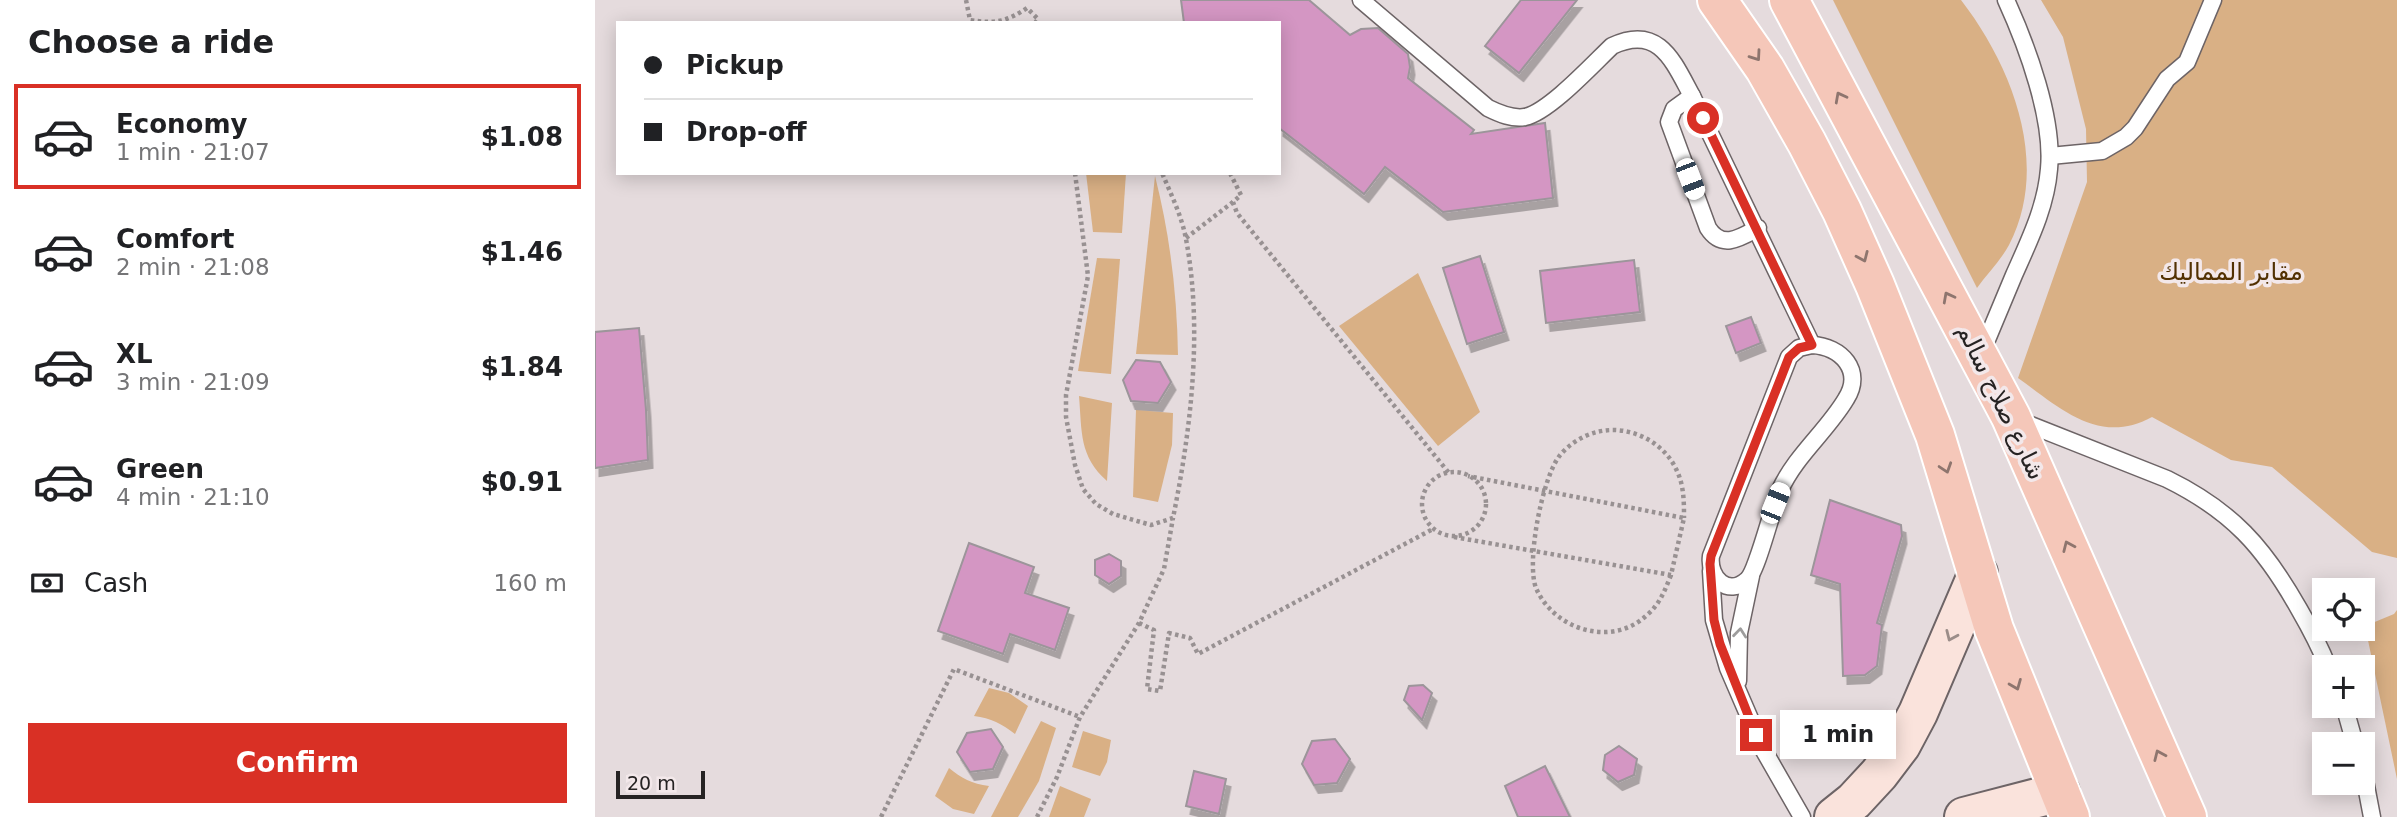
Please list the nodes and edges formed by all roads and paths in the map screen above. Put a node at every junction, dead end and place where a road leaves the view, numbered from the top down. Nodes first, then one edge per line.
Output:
1 (966, 0) edge
2 (1361, 0) edge
3 (1717, 0) edge
4 (1789, 0) edge
5 (2006, 0) edge
6 (2213, 0) edge
7 (984, 21) edge
8 (1002, 21) edge
9 (1036, 21) edge
10 (1692, 96) junction
11 (2050, 156) junction
12 (1075, 175) edge
13 (1163, 175) edge
14 (1231, 175) edge
15 (1233, 202) junction
16 (1758, 228) junction
17 (1186, 238) junction
18 (1812, 345) junction
19 (1980, 356) junction
20 (2011, 417) junction
21 (1449, 473) junction
22 (1468, 476) junction
23 (1544, 491) junction
24 (1173, 518) junction
25 (1684, 518) junction
26 (1433, 529) junction
27 (1454, 537) junction
28 (1533, 550) junction
29 (1711, 571) junction
30 (1979, 573) junction
31 (1671, 575) junction
32 (1751, 576) junction
33 (1139, 622) junction
34 (2323, 655) edge
35 (1738, 690) junction
36 (1080, 717) junction
37 (2368, 795) edge
38 (2065, 804) edge
39 (881, 817) edge
40 (1037, 817) edge
41 (1802, 817) edge
42 (1834, 817) edge
43 (1964, 817) edge
44 (2187, 817) edge
45 (2372, 817) edge

1 - 7 path
2 - 10 lane
3 -> 30 main road
19 -> 4 main road, شارع صلاح سالم
5 - 11 lane
6 - 11 lane
8 - 9 path
10 - 16 lane
10 - 16 lane
11 - 19 lane
12 - 24 path
13 - 17 path
14 - 15 path
15 - 17 path
15 - 21 path
16 - 18 lane
17 - 24 path
18 - 29 lane
18 - 32 lane
19 - 20 main road, شارع صلاح سالم
20 - 34 lane
44 -> 20 main road, شارع صلاح سالم
21 - 22 path
21 - 26 path
22 - 23 path
22 - 27 path
23 - 25 path
23 - 25 path
23 - 28 path
24 - 33 path
25 - 31 path
26 - 27 path
26 - 33 path
27 - 28 path
28 - 31 path
28 - 31 path
29 - 32 lane
29 - 35 lane
30 -> 38 main road
30 -> 42 main road
35 -> 32 lane
33 - 36 path
35 - 41 lane
36 - 39 path
36 - 40 path
37 - 45 lane
38 - 43 main road

